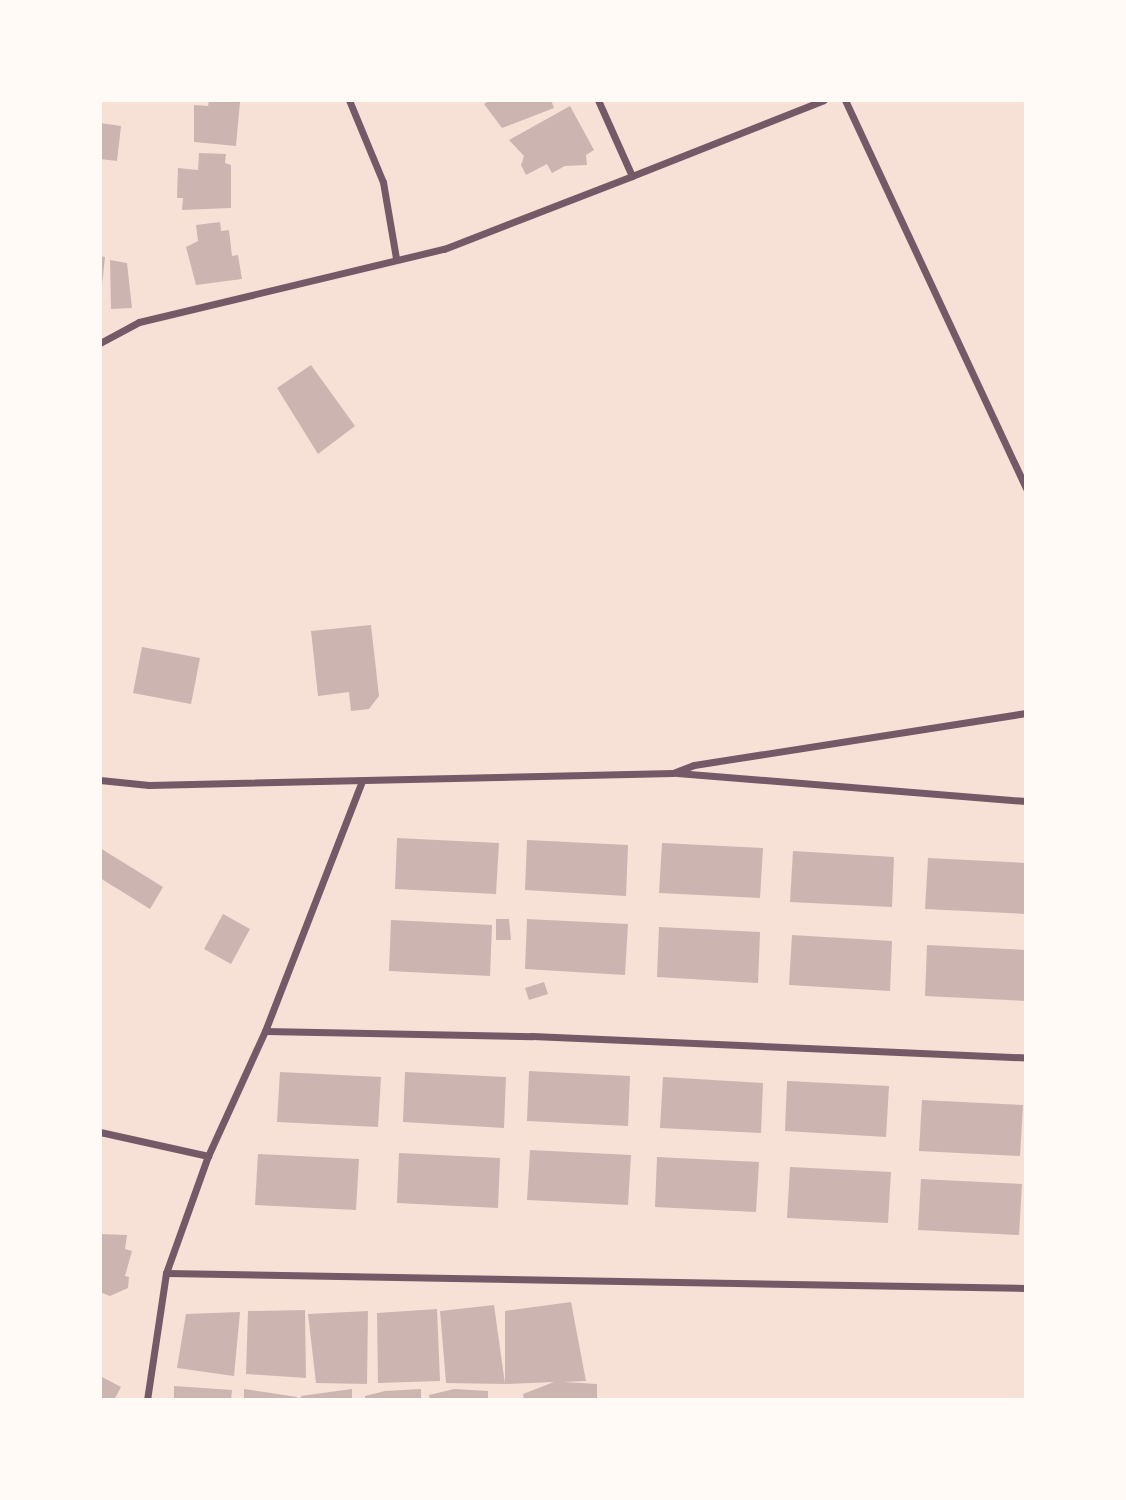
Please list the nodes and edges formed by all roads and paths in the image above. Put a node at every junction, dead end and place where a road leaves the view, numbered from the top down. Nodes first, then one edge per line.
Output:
1 (349, 100) edge
2 (598, 100) edge
3 (824, 100) edge
4 (845, 100) edge
5 (632, 176) junction
6 (396, 258) junction
7 (100, 343) edge
8 (1026, 489) edge
9 (1026, 713) edge
10 (673, 773) junction
11 (100, 780) edge
12 (362, 782) junction
13 (1026, 801) edge
14 (265, 1031) junction
15 (1026, 1058) edge
16 (100, 1132) edge
17 (208, 1156) junction
18 (166, 1273) junction
19 (1026, 1288) edge
20 (147, 1400) edge

1 - 6 street
2 - 5 street
3 - 5 street
4 - 8 street
5 - 6 street
6 - 7 street
9 - 10 street
10 - 12 street
10 - 13 street
11 - 12 street
12 - 14 street
14 - 15 street
14 - 17 street
16 - 17 street
17 - 18 street
18 - 19 street
18 - 20 street

